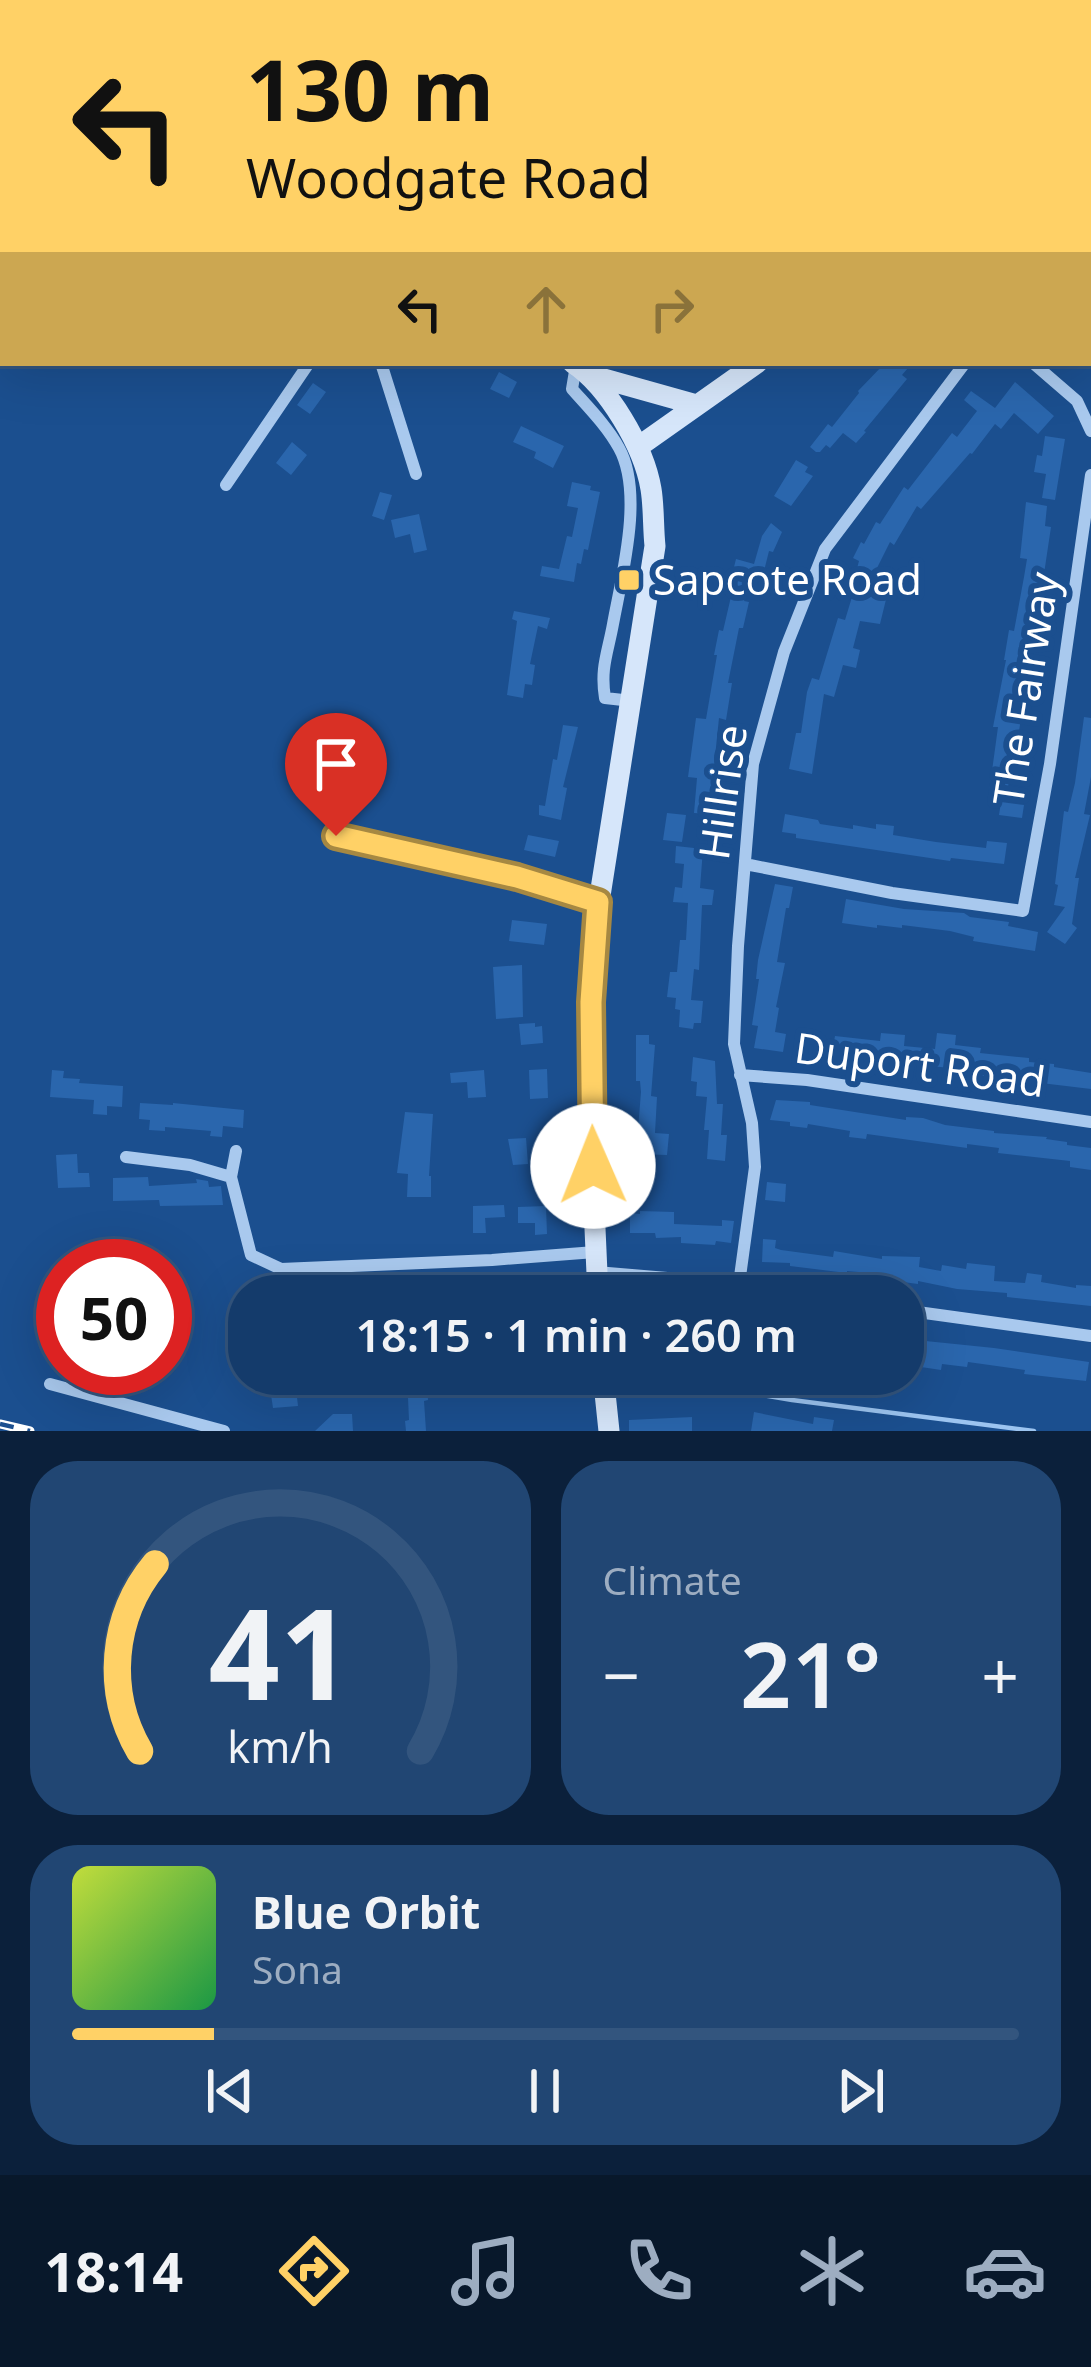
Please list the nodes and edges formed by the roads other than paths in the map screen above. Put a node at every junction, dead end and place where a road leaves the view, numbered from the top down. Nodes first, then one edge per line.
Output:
1 (307, 366) edge
2 (382, 366) edge
3 (753, 366) edge
4 (962, 366) edge
5 (1037, 366) edge
6 (580, 368) edge
7 (697, 405) junction
8 (1091, 431) edge
9 (638, 447) junction
10 (416, 474) dead end
11 (1091, 476) edge
12 (226, 485) dead end
13 (632, 701) junction
14 (336, 836) dead end
15 (745, 864) junction
16 (598, 902) junction
17 (740, 1075) junction
18 (1091, 1122) edge
19 (236, 1151) dead end
20 (126, 1156) dead end
21 (231, 1177) junction
22 (596, 1262) junction
23 (296, 1269) junction
24 (297, 1275) edge
25 (597, 1275) edge
26 (681, 1275) edge
27 (741, 1275) edge
28 (924, 1313) edge
29 (1091, 1336) edge
30 (91, 1395) edge
31 (605, 1395) edge
32 (224, 1431) edge
33 (609, 1431) edge

1 - 12 street
2 - 10 street
3 - 7 main road
4 - 15 street, Hillrise
5 - 8 street
6 - 7 main road
6 - 9 main road
6 - 13 street
7 - 9 main road
9 - 13 main road
11 - 15 street, The Fairway
13 - 16 main road
14 - 16 street
15 - 17 street, Hillrise
16 - 22 main road
17 - 18 street, Duport Road
17 - 27 street, Hillrise
19 - 21 street
20 - 21 street
21 - 23 street
22 - 23 street
22 - 25 main road
22 - 26 street
23 - 24 street
28 - 29 street
30 - 32 street
31 - 33 main road

